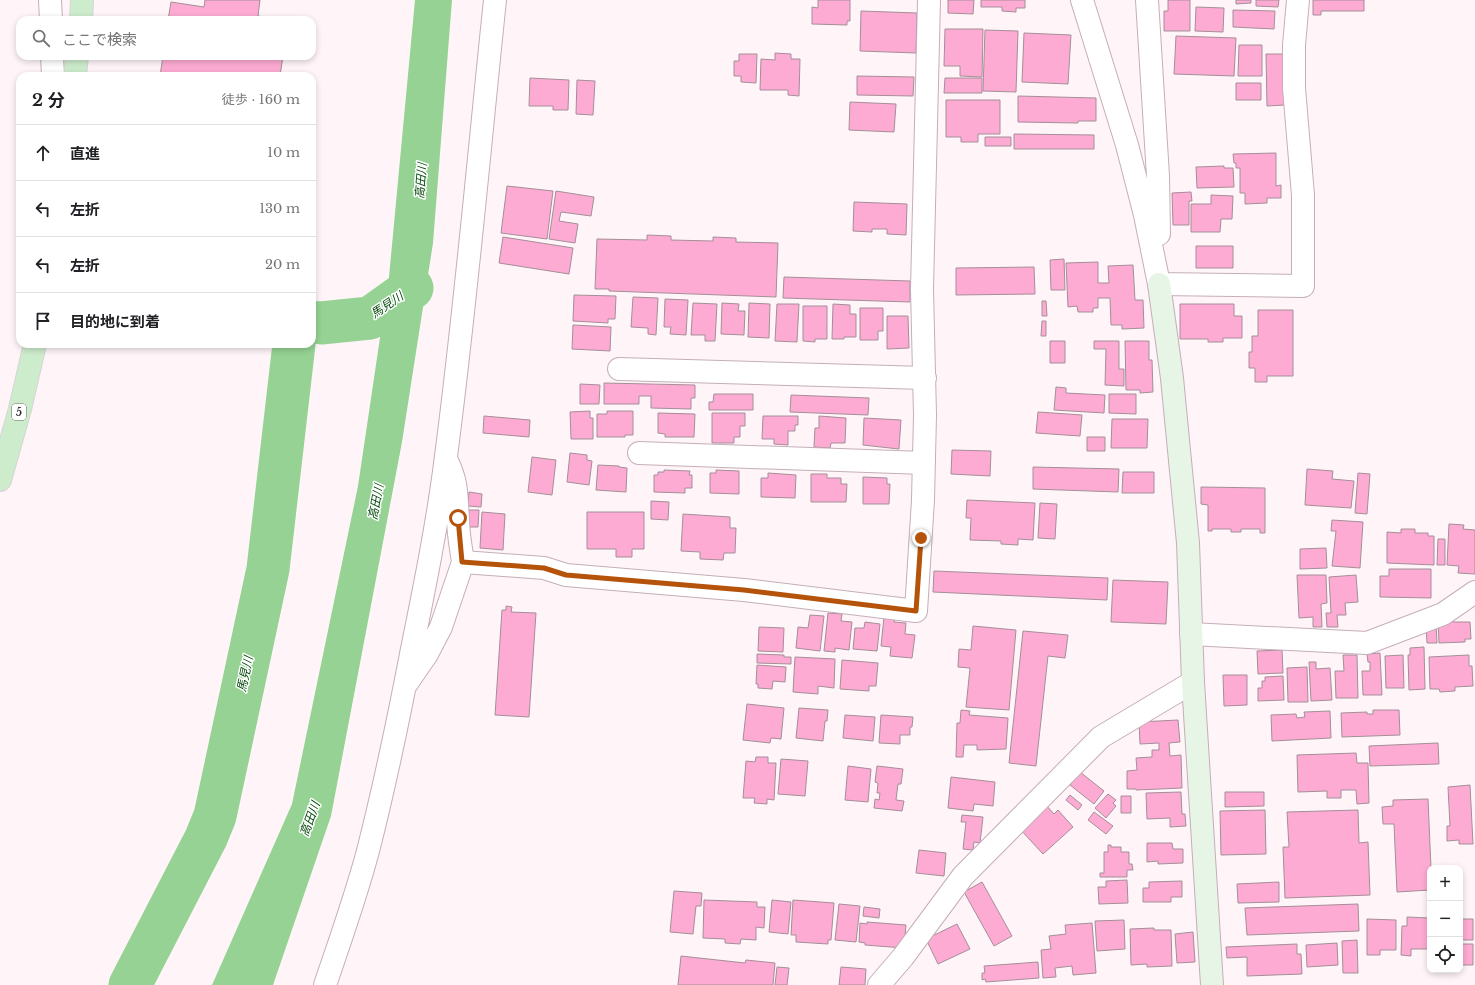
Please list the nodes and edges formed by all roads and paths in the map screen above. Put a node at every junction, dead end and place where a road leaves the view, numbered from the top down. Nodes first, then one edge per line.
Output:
1 (50, 0) edge
2 (82, 0) edge
3 (495, 0) edge
4 (929, 0) edge
5 (1082, 0) edge
6 (1147, 0) edge
7 (1298, 0) edge
8 (51, 16) edge
9 (80, 16) edge
10 (52, 60) edge
11 (77, 60) edge
12 (53, 72) edge
13 (76, 72) edge
14 (1160, 284) junction
15 (34, 348) edge
16 (619, 369) dead end
17 (925, 378) junction
18 (639, 453) dead end
19 (446, 458) junction
20 (924, 463) junction
21 (0, 480) edge
22 (462, 562) junction
23 (1475, 592) edge
24 (1191, 634) junction
25 (1193, 682) junction
26 (405, 686) junction
27 (325, 985) edge
28 (879, 985) edge
29 (1212, 985) edge

1 - 8 street
2 - 9 main road
3 - 19 street
4 - 17 street
5 - 14 street
6 - 14 street
7 - 14 street
10 - 12 street
11 - 13 main road
14 - 24 street
15 - 21 main road, 5
16 - 17 street
17 - 20 street
18 - 20 street
19 - 22 street
19 - 26 street
20 - 22 street
22 - 26 street
23 - 24 street
24 - 25 street
25 - 28 street
25 - 29 street
26 - 27 street

